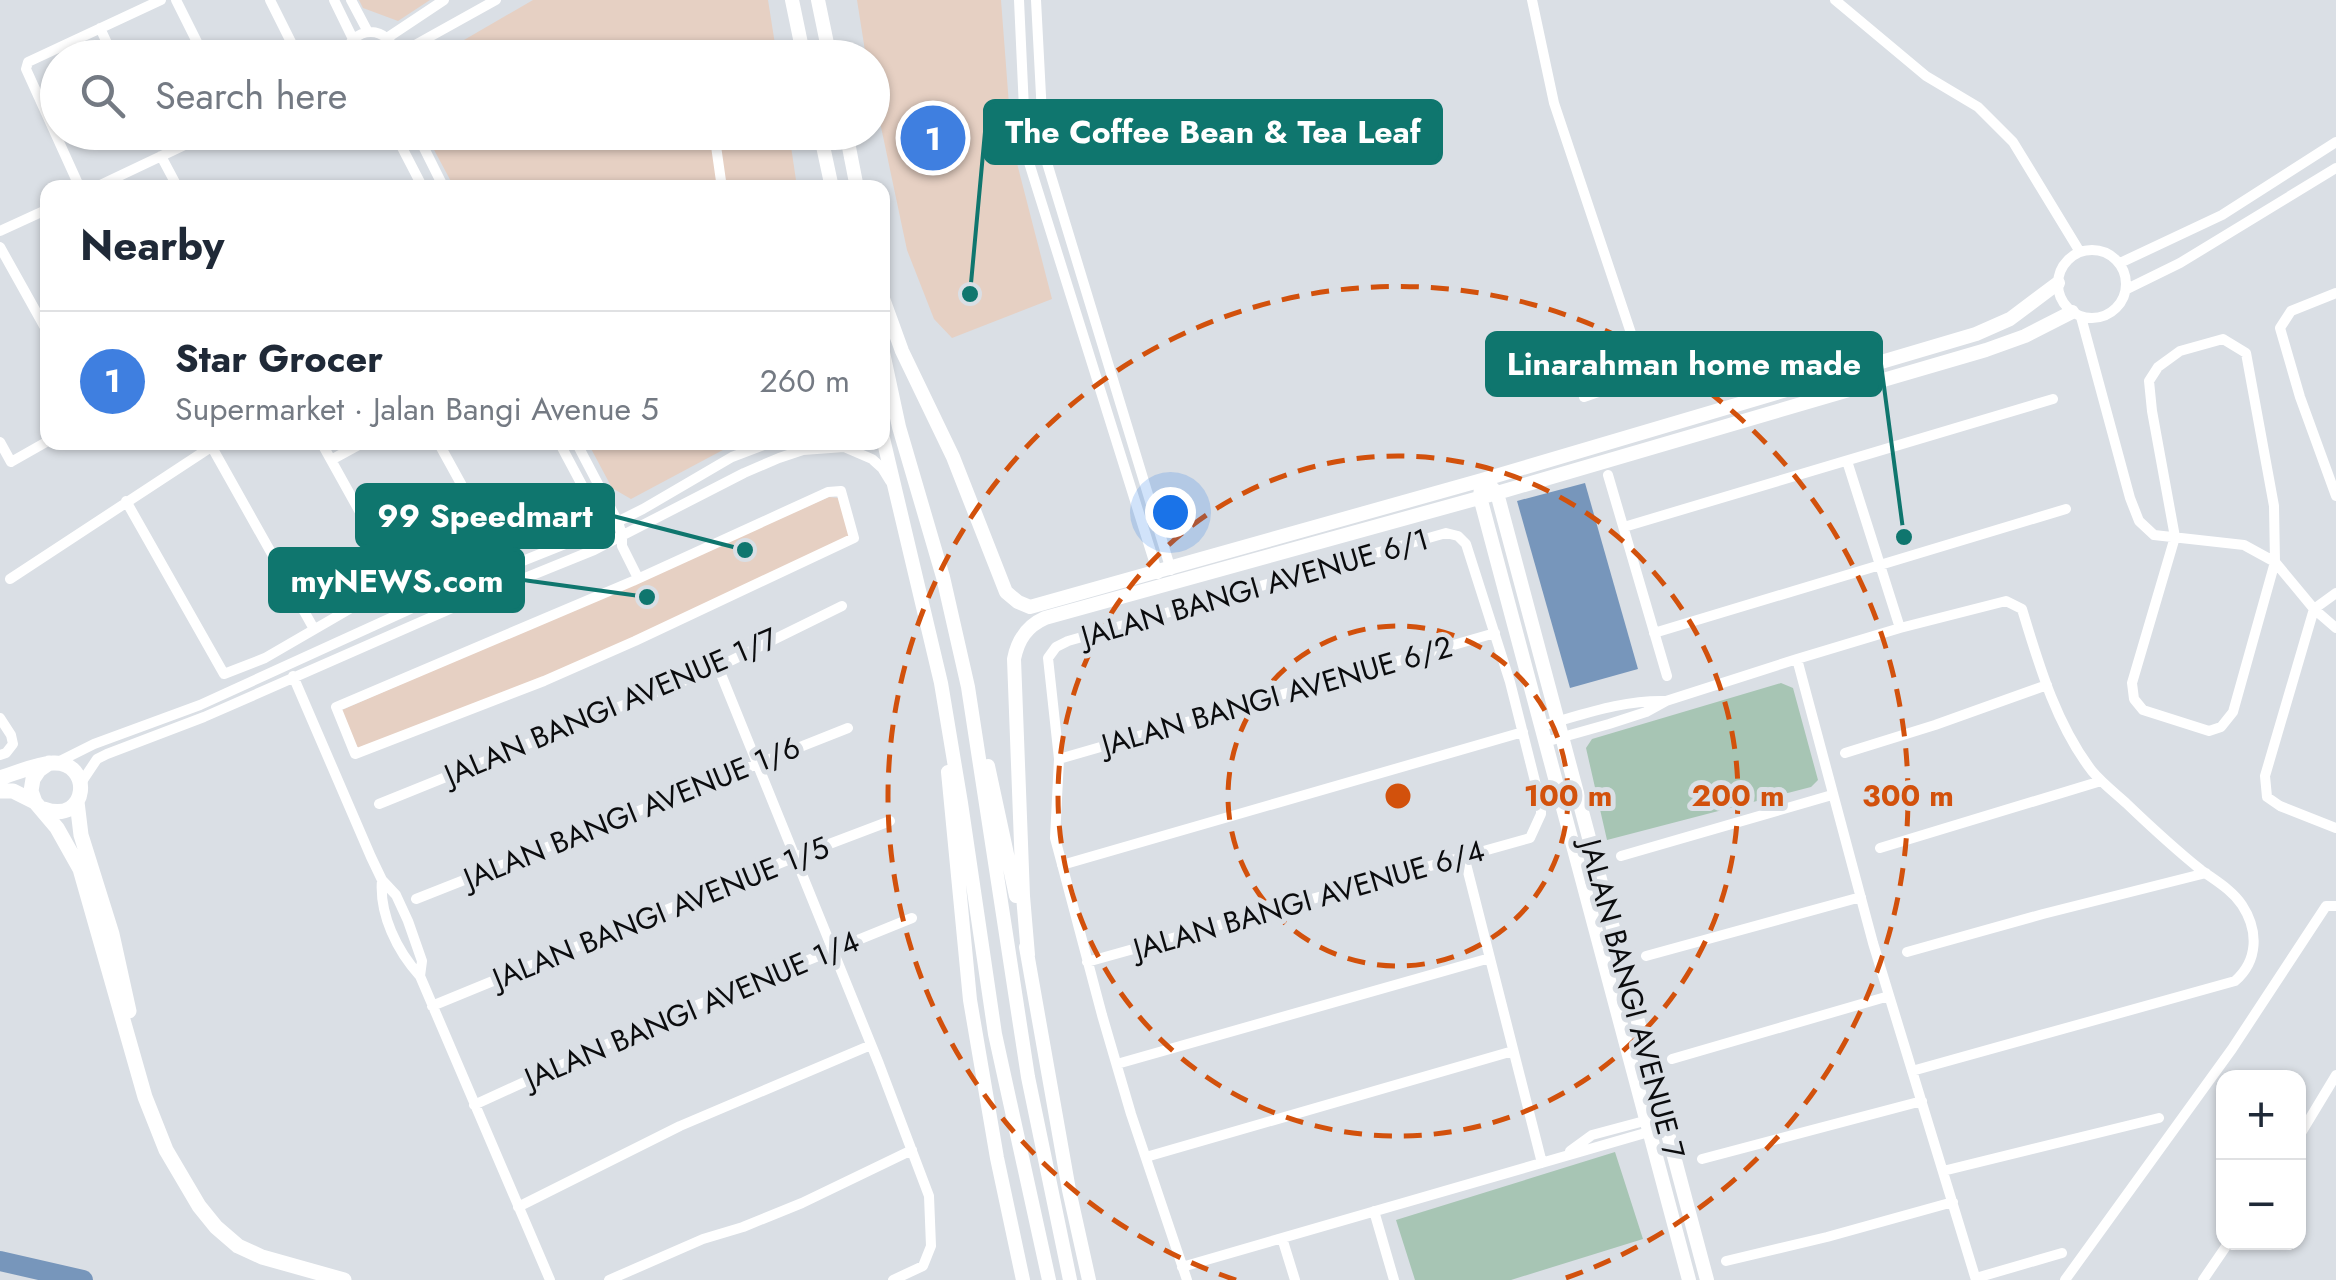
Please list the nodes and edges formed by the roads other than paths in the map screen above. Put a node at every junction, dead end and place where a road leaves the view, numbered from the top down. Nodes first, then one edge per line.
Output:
1 (160, 0) edge
2 (176, 0) edge
3 (270, 0) edge
4 (334, 0) edge
5 (351, 0) edge
6 (444, 0) edge
7 (496, 0) edge
8 (792, 0) edge
9 (818, 0) edge
10 (1019, 0) edge
11 (1036, 0) edge
12 (1532, 0) edge
13 (1835, 0) edge
14 (100, 28) junction
15 (368, 32) junction
16 (353, 38) joint
17 (387, 38) junction
18 (75, 40) edge
19 (106, 40) edge
20 (196, 40) edge
21 (290, 40) edge
22 (390, 40) edge
23 (425, 40) edge
24 (800, 40) edge
25 (826, 40) edge
26 (40, 56) edge
27 (40, 100) edge
28 (2336, 142) edge
29 (63, 150) edge
30 (174, 150) edge
31 (404, 150) edge
32 (425, 150) edge
33 (717, 150) edge
34 (824, 150) edge
35 (850, 150) edge
36 (161, 156) junction
37 (2336, 168) edge
38 (76, 180) edge
39 (111, 180) edge
40 (174, 180) edge
41 (420, 180) edge
42 (440, 180) edge
43 (721, 180) edge
44 (830, 180) edge
45 (855, 180) edge
46 (40, 213) edge
47 (0, 231) edge
48 (0, 247) edge
49 (2080, 252) junction
50 (2120, 263) junction
51 (2058, 283) junction
52 (2126, 289) junction
53 (2336, 293) edge
54 (2076, 314) junction
55 (890, 318) edge
56 (40, 320) edge
57 (890, 383) edge
58 (1584, 398) dead end
59 (2052, 400) dead end
60 (40, 446) edge
61 (1, 447) edge
62 (203, 450) edge
63 (213, 450) edge
64 (325, 450) edge
65 (349, 450) edge
66 (442, 450) edge
67 (563, 450) edge
68 (580, 450) edge
69 (751, 450) edge
70 (803, 450) edge
71 (854, 450) edge
72 (886, 450) edge
73 (331, 460) junction
74 (1847, 460) junction
75 (1608, 475) dead end
76 (1482, 480) junction
77 (895, 491) junction
78 (1497, 493) junction
79 (2336, 496) edge
80 (1480, 497) junction
81 (126, 502) junction
82 (2066, 509) dead end
83 (618, 522) junction
84 (1624, 527) junction
85 (604, 528) junction
86 (487, 531) dead end
87 (2175, 537) junction
88 (619, 541) junction
89 (2275, 562) junction
90 (1880, 564) junction
91 (1166, 577) junction
92 (638, 578) junction
93 (10, 579) dead end
94 (2336, 592) edge
95 (842, 606) dead end
96 (2314, 609) junction
97 (1900, 628) junction
98 (2336, 628) edge
99 (314, 629) junction
100 (1654, 632) junction
101 (1495, 633) junction
102 (1797, 658) junction
103 (289, 666) junction
104 (718, 666) junction
105 (1666, 676) dead end
106 (294, 678) junction
107 (941, 683) junction
108 (2046, 686) junction
109 (968, 687) junction
110 (1666, 701) junction
111 (0, 718) edge
112 (1558, 721) junction
113 (1541, 726) junction
114 (848, 728) dead end
115 (1523, 732) junction
116 (1562, 738) junction
117 (1545, 742) junction
118 (1845, 753) dead end
119 (0, 755) edge
120 (1059, 759) junction
121 (53, 763) junction
122 (758, 765) junction
123 (0, 778) edge
124 (2101, 781) junction
125 (81, 783) junction
126 (0, 792) edge
127 (1832, 795) junction
128 (77, 802) junction
129 (379, 804) dead end
130 (40, 806) junction
131 (890, 821) dead end
132 (2336, 828) edge
133 (1880, 848) dead end
134 (1464, 856) junction
135 (1621, 856) dead end
136 (795, 857) junction
137 (1062, 865) junction
138 (2206, 874) junction
139 (382, 880) junction
140 (1861, 897) junction
141 (416, 898) dead end
142 (2336, 906) edge
143 (912, 918) dead end
144 (832, 949) junction
145 (1907, 952) dead end
146 (1028, 955) junction
147 (1646, 956) dead end
148 (1490, 958) junction
149 (1088, 962) junction
150 (420, 976) junction
151 (1889, 996) junction
152 (432, 1006) junction
153 (130, 1039) junction
154 (871, 1045) junction
155 (1513, 1051) junction
156 (1672, 1059) dead end
157 (1117, 1064) junction
158 (1912, 1071) junction
159 (2336, 1075) edge
160 (1922, 1100) junction
161 (474, 1104) junction
162 (2159, 1118) dead end
163 (1665, 1121) junction
164 (2306, 1125) edge
165 (1648, 1126) junction
166 (912, 1150) junction
167 (1146, 1157) junction
168 (1702, 1159) dead end
169 (1542, 1163) junction
170 (1943, 1171) junction
171 (1953, 1202) junction
172 (518, 1206) junction
173 (1374, 1211) junction
174 (1282, 1238) junction
175 (2224, 1250) edge
176 (2062, 1254) dead end
177 (1726, 1261) dead end
178 (1702, 1262) junction
179 (1182, 1267) junction
180 (1687, 1273) edge
181 (1976, 1279) edge
182 (344, 1280) edge
183 (550, 1280) edge
184 (609, 1280) edge
185 (892, 1280) edge
186 (1024, 1280) edge
187 (1049, 1280) edge
188 (1070, 1280) edge
189 (1089, 1280) edge
190 (1187, 1280) edge
191 (1295, 1280) edge
192 (1394, 1280) edge
193 (1707, 1280) edge
194 (2066, 1280) edge
195 (2204, 1280) edge

1 - 14 street
2 - 20 street
3 - 21 street
4 - 16 street
5 - 15 street
6 - 17 street
7 - 23 street
8 - 24 street
9 - 25 street
10 - 91 street
11 - 91 street
12 - 58 street
13 - 49 street
14 - 18 street
14 - 19 street
15 - 16 street
15 - 17 street
17 - 22 street
26 - 27 street
28 - 50 street
29 - 38 street
30 - 36 street
31 - 41 street
32 - 42 street
33 - 43 street
34 - 44 street
35 - 45 street
36 - 39 street
36 - 40 street
37 - 52 street
46 - 47 street
48 - 56 street
49 - 50 street
49 - 51 street
50 - 52 street
51 - 54 street
51 - 76 street
52 - 54 street
53 - 79 street
54 - 78 street
54 - 87 street
55 - 91 street
57 - 109 street
59 - 74 street
60 - 61 street
62 - 81 street
63 - 99 street
64 - 73 street
65 - 73 street
66 - 86 street
67 - 85 street
68 - 83 street
69 - 83 street
70 - 88 street
71 - 77 street
72 - 77 street
73 - 99 street
74 - 84 street
74 - 90 street
75 - 84 street
76 - 78 street
76 - 80 street, JALAN BANGI AVENUE 7
76 - 91 street
77 - 107 street
78 - 80 street
78 - 112 street, JALAN BANGI AVENUE 7
80 - 91 street
80 - 113 street, JALAN BANGI AVENUE 7
81 - 93 street
81 - 99 street
82 - 90 street
83 - 85 street
83 - 88 street
84 - 100 street
85 - 88 street
85 - 103 street
87 - 89 street
87 - 89 street
87 - 89 street
88 - 92 street
88 - 106 street
89 - 96 street
90 - 97 street
90 - 100 street
91 - 146 street
92 - 92 street
94 - 96 street
95 - 104 street, JALAN BANGI AVENUE 1/7
96 - 98 street
96 - 132 street
97 - 102 street
97 - 108 street
100 - 105 street
101 - 115 street
101 - 120 street, JALAN BANGI AVENUE 6/2
101 - 120 street, JALAN BANGI AVENUE 6/1
102 - 110 street
102 - 127 street
103 - 106 street
103 - 121 street
104 - 122 street
104 - 129 street, JALAN BANGI AVENUE 1/7
106 - 125 street
106 - 139 street
107 - 186 street
107 - 187 street
108 - 118 street
108 - 124 street
109 - 146 street
109 - 188 street
110 - 112 street
110 - 116 street
111 - 119 street
112 - 113 street
112 - 116 street, JALAN BANGI AVENUE 7
113 - 117 street, JALAN BANGI AVENUE 7
114 - 122 street, JALAN BANGI AVENUE 1/6
115 - 134 street, JALAN BANGI AVENUE 6/4
115 - 137 street
116 - 117 street
116 - 163 street, JALAN BANGI AVENUE 7
117 - 165 street, JALAN BANGI AVENUE 7
120 - 137 street
121 - 123 main road
121 - 125 main road
121 - 130 main road
122 - 136 street
122 - 141 street, JALAN BANGI AVENUE 1/6
124 - 133 street
124 - 138 street
125 - 128 main road
126 - 130 main road
127 - 135 street
127 - 140 street
128 - 130 main road
128 - 153 main road
130 - 153 main road
131 - 136 street, JALAN BANGI AVENUE 1/5
134 - 148 street
134 - 149 street, JALAN BANGI AVENUE 6/4
136 - 144 street
136 - 152 street, JALAN BANGI AVENUE 1/5
137 - 149 street
138 - 145 street
138 - 158 street
139 - 150 street
139 - 150 street
140 - 147 street
140 - 151 street
142 - 194 street
143 - 144 street, JALAN BANGI AVENUE 1/4
144 - 154 street
144 - 161 street, JALAN BANGI AVENUE 1/4
146 - 189 street
148 - 155 street
148 - 157 street
149 - 157 street
150 - 152 street
151 - 156 street
151 - 158 street
152 - 161 street
153 - 182 main road
154 - 166 street
154 - 172 street
155 - 167 street
155 - 169 street
157 - 167 street
158 - 160 street
159 - 164 street
160 - 168 street
160 - 170 street
161 - 172 street
162 - 170 street
163 - 165 street
163 - 178 street, JALAN BANGI AVENUE 7
165 - 169 street
165 - 180 street, JALAN BANGI AVENUE 7
166 - 184 street
166 - 185 street
167 - 179 street
169 - 173 street
170 - 171 street
171 - 177 street
171 - 181 street
172 - 183 street
173 - 174 street
173 - 192 street
174 - 179 street
174 - 191 street
175 - 195 street
176 - 181 street
178 - 180 street
178 - 193 street, JALAN BANGI AVENUE 7
179 - 190 street

